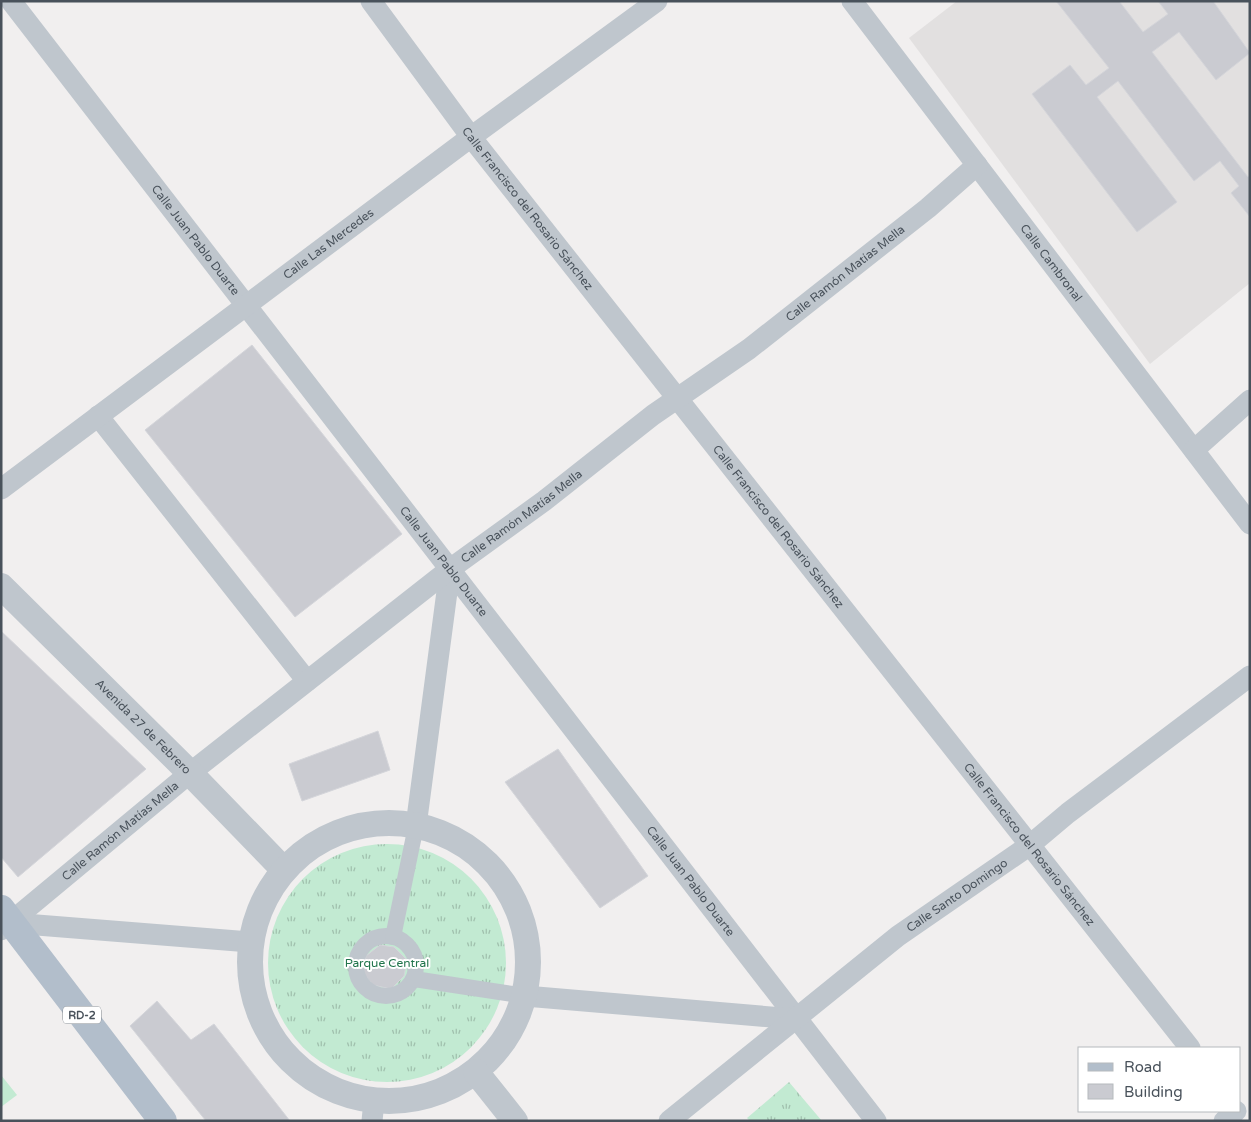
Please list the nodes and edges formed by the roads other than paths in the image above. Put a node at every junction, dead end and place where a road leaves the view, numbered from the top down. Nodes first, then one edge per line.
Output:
1 (11, 1) edge
2 (372, 1) edge
3 (657, 1) edge
4 (852, 1) edge
5 (471, 137) junction
6 (977, 165) junction
7 (246, 306) junction
8 (676, 397) junction
9 (1250, 400) edge
10 (98, 416) junction
11 (1194, 450) junction
12 (1, 488) edge
13 (1250, 524) edge
14 (450, 570) junction
15 (1, 586) edge
16 (1250, 676) edge
17 (307, 681) junction
18 (190, 773) junction
19 (416, 826) junction
20 (1030, 845) junction
21 (284, 870) junction
22 (5, 920) edge
23 (393, 937) junction
24 (250, 942) junction
25 (414, 979) junction
26 (525, 996) junction
27 (795, 1019) junction
28 (1189, 1047) edge
29 (476, 1072) junction
30 (373, 1111) edge
31 (1236, 1112) edge
32 (163, 1121) edge
33 (515, 1121) edge
34 (669, 1121) edge
35 (876, 1121) edge
36 (1224, 1121) edge

1 - 7 street, Calle Juan Pablo Duarte
2 - 5 street, Calle Francisco del Rosario Sánchez
3 - 5 street, Calle Las Mercedes
4 - 6 street, Calle Cambronal
5 - 7 street, Calle Las Mercedes
5 - 8 street, Calle Francisco del Rosario Sánchez
6 - 8 street, Calle Ramón Matías Mella
6 - 11 street, Calle Cambronal
7 - 10 street, Calle Las Mercedes
7 - 14 street, Calle Juan Pablo Duarte
8 - 14 street, Calle Ramón Matías Mella
8 - 20 street, Calle Francisco del Rosario Sánchez
9 - 11 street
10 - 12 street, Calle Las Mercedes
10 - 17 street
11 - 13 street, Calle Cambronal
14 - 17 street, Calle Ramón Matías Mella
14 - 19 street
14 - 27 street, Calle Juan Pablo Duarte
15 - 18 street, Avenida 27 de Febrero
16 - 20 street, Calle Santo Domingo
17 - 18 street, Calle Ramón Matías Mella
18 - 21 street, Avenida 27 de Febrero
18 - 22 street, Calle Ramón Matías Mella
19 - 21 street
19 - 23 street
19 - 26 street
20 - 27 street, Calle Santo Domingo
20 - 28 street, Calle Francisco del Rosario Sánchez
21 - 24 street
22 - 24 street
22 - 32 main road, RD-2
23 - 25 street
23 - 25 street
24 - 30 street
25 - 26 street
26 - 27 street
26 - 29 street
27 - 34 street, Calle Santo Domingo
27 - 35 street, Calle Juan Pablo Duarte
29 - 30 street
29 - 33 street
31 - 36 street

